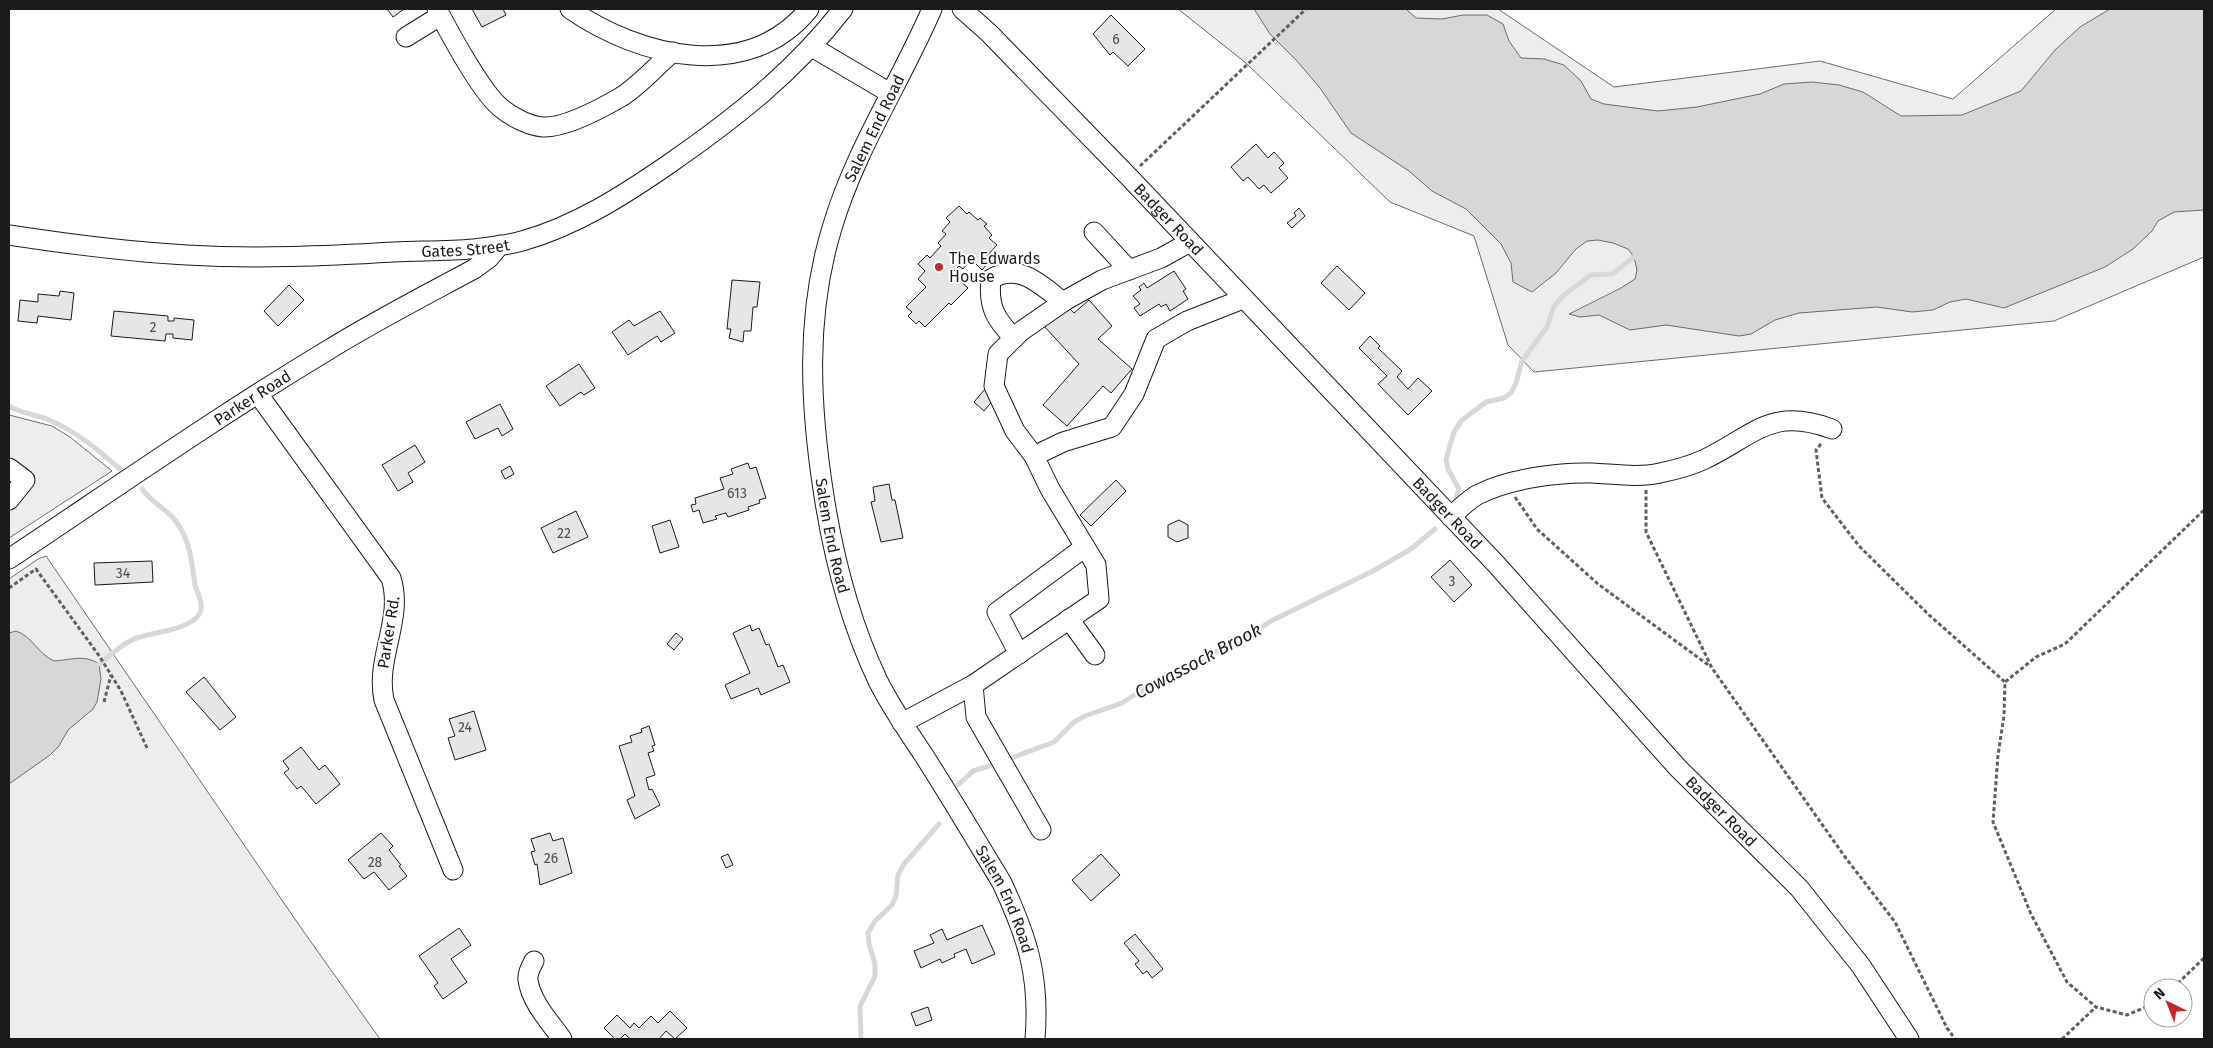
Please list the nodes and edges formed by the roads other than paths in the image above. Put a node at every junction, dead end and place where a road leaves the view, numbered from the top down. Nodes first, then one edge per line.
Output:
1 (570, 9) edge
2 (808, 9) edge
3 (843, 9) edge
4 (932, 9) edge
5 (962, 9) edge
6 (439, 12) edge
7 (406, 37) dead end
8 (812, 47) junction
9 (673, 52) junction
10 (890, 93) junction
11 (1094, 232) dead end
12 (9, 235) edge
13 (1190, 242) junction
14 (500, 245) junction
15 (1129, 270) junction
16 (1243, 299) junction
17 (1063, 302) junction
18 (1014, 338) junction
19 (258, 394) junction
20 (1832, 429) road end
21 (1034, 456) junction
22 (9, 468) edge
23 (9, 500) edge
24 (1451, 517) junction
25 (1085, 546) junction
26 (9, 559) edge
27 (1069, 620) junction
28 (1019, 654) junction
29 (1095, 655) dead end
30 (973, 685) junction
31 (902, 722) junction
32 (1041, 830) dead end
33 (453, 870) dead end
34 (534, 961) dead end
35 (562, 1039) edge
36 (1034, 1039) edge
37 (1909, 1039) edge

1 - 9 street
2 - 9 street
3 - 8 street, Gates Street
4 - 10 street, Salem End Road
5 - 13 street, Badger Road
6 - 7 street
6 - 9 street
8 - 10 street
8 - 14 street, Gates Street
10 - 31 street, Salem End Road
11 - 15 street
12 - 14 street, Gates Street
13 - 15 street
13 - 16 street, Badger Road
14 - 19 street, Parker Road
15 - 17 street
16 - 21 street
16 - 24 street, Badger Road
17 - 18 street
17 - 18 street
18 - 21 street
19 - 26 street, Parker Road
19 - 33 street, Parker Rd.
20 - 24 street
21 - 25 street
22 - 23 street
24 - 37 street, Badger Road
25 - 27 street
25 - 28 street
27 - 28 street
27 - 29 street
28 - 30 street
30 - 31 street
30 - 32 street
31 - 36 street, Salem End Road
34 - 35 street

